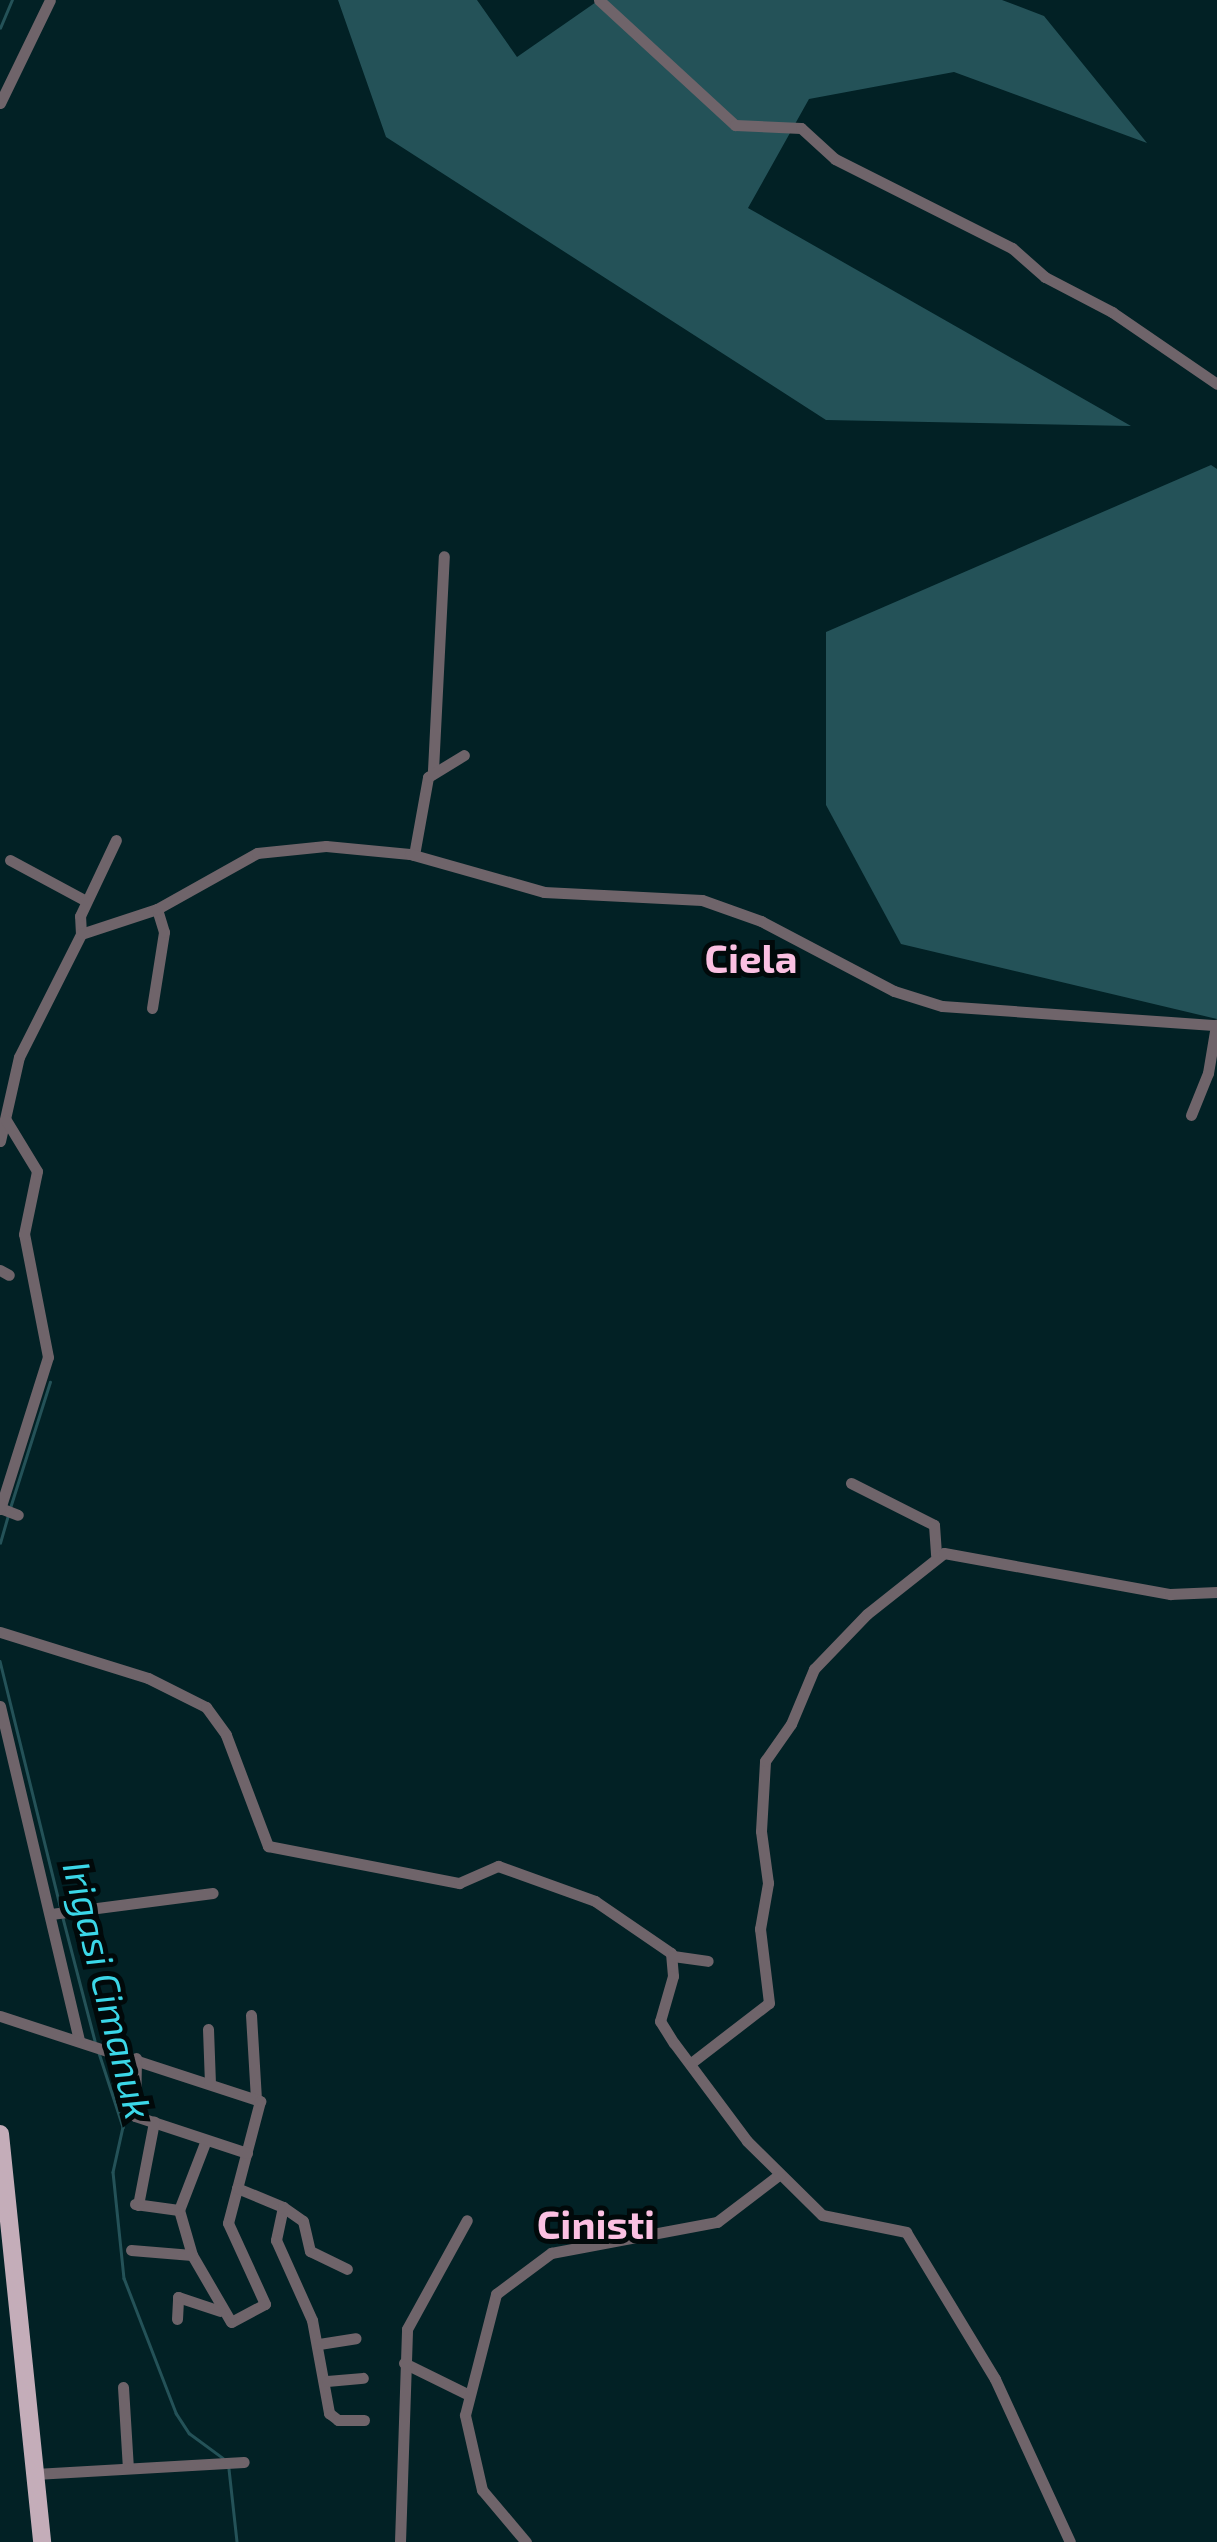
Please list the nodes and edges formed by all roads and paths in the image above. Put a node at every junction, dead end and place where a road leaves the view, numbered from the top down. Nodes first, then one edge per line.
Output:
1 (50, 0) edge
2 (599, 0) edge
3 (0, 104) edge
4 (1217, 384) edge
5 (444, 556) dead end
6 (464, 755) dead end
7 (433, 770) junction
8 (116, 840) dead end
9 (414, 855) junction
10 (10, 860) dead end
11 (86, 901) junction
12 (157, 909) junction
13 (81, 934) junction
14 (152, 1008) dead end
15 (1216, 1025) edge
16 (1190, 1116) dead end
17 (4, 1131) edge
18 (851, 1483) dead end
19 (7, 1511) edge
20 (936, 1556) junction
21 (1217, 1592) edge
22 (0, 1632) edge
23 (0, 1706) edge
24 (213, 1893) dead end
25 (56, 1913) junction
26 (673, 1956) junction
27 (708, 1961) dead end
28 (250, 2015) dead end
29 (0, 2016) edge
30 (208, 2029) dead end
31 (81, 2040) junction
32 (136, 2058) junction
33 (691, 2062) junction
34 (210, 2084) junction
35 (256, 2100) junction
36 (154, 2122) junction
37 (0, 2134) edge
38 (206, 2140) junction
39 (247, 2153) junction
40 (780, 2174) junction
41 (237, 2188) junction
42 (2, 2196) edge
43 (283, 2207) junction
44 (178, 2210) junction
45 (467, 2220) dead end
46 (131, 2250) dead end
47 (192, 2256) junction
48 (347, 2269) dead end
49 (220, 2312) junction
50 (177, 2319) dead end
51 (356, 2338) dead end
52 (319, 2344) junction
53 (404, 2363) junction
54 (363, 2378) dead end
55 (327, 2381) junction
56 (123, 2388) dead end
57 (468, 2395) junction
58 (364, 2420) dead end
59 (244, 2462) dead end
60 (128, 2468) junction
61 (35, 2474) junction
62 (42, 2542) edge
63 (400, 2542) edge
64 (526, 2542) edge
65 (1070, 2542) edge

1 - 3 street
2 - 4 street
5 - 7 street
6 - 7 street
7 - 9 street
8 - 11 street
9 - 12 street
9 - 15 street
10 - 11 street
11 - 13 street
12 - 13 street
12 - 14 street
13 - 17 street
15 - 16 street
17 - 19 street
18 - 20 street
20 - 21 street
20 - 33 street
22 - 26 street
23 - 25 street
24 - 25 street
25 - 31 street
26 - 27 street
26 - 33 street
28 - 35 street
29 - 31 street
30 - 34 street
31 - 32 street
32 - 34 street
32 - 36 street
33 - 40 street
34 - 35 street
35 - 39 street
36 - 38 street
36 - 44 street
37 - 42 main road
38 - 39 street
38 - 44 street
39 - 41 street
40 - 57 street
40 - 65 street
41 - 43 street
41 - 49 street
42 - 61 main road
43 - 48 street
43 - 52 street
44 - 47 street
45 - 53 street
46 - 47 street
47 - 49 street
49 - 50 street
51 - 52 street
52 - 55 street
53 - 57 street
53 - 63 street
54 - 55 street
55 - 58 street
56 - 60 street
57 - 64 street
59 - 60 street
60 - 61 street
61 - 62 main road

